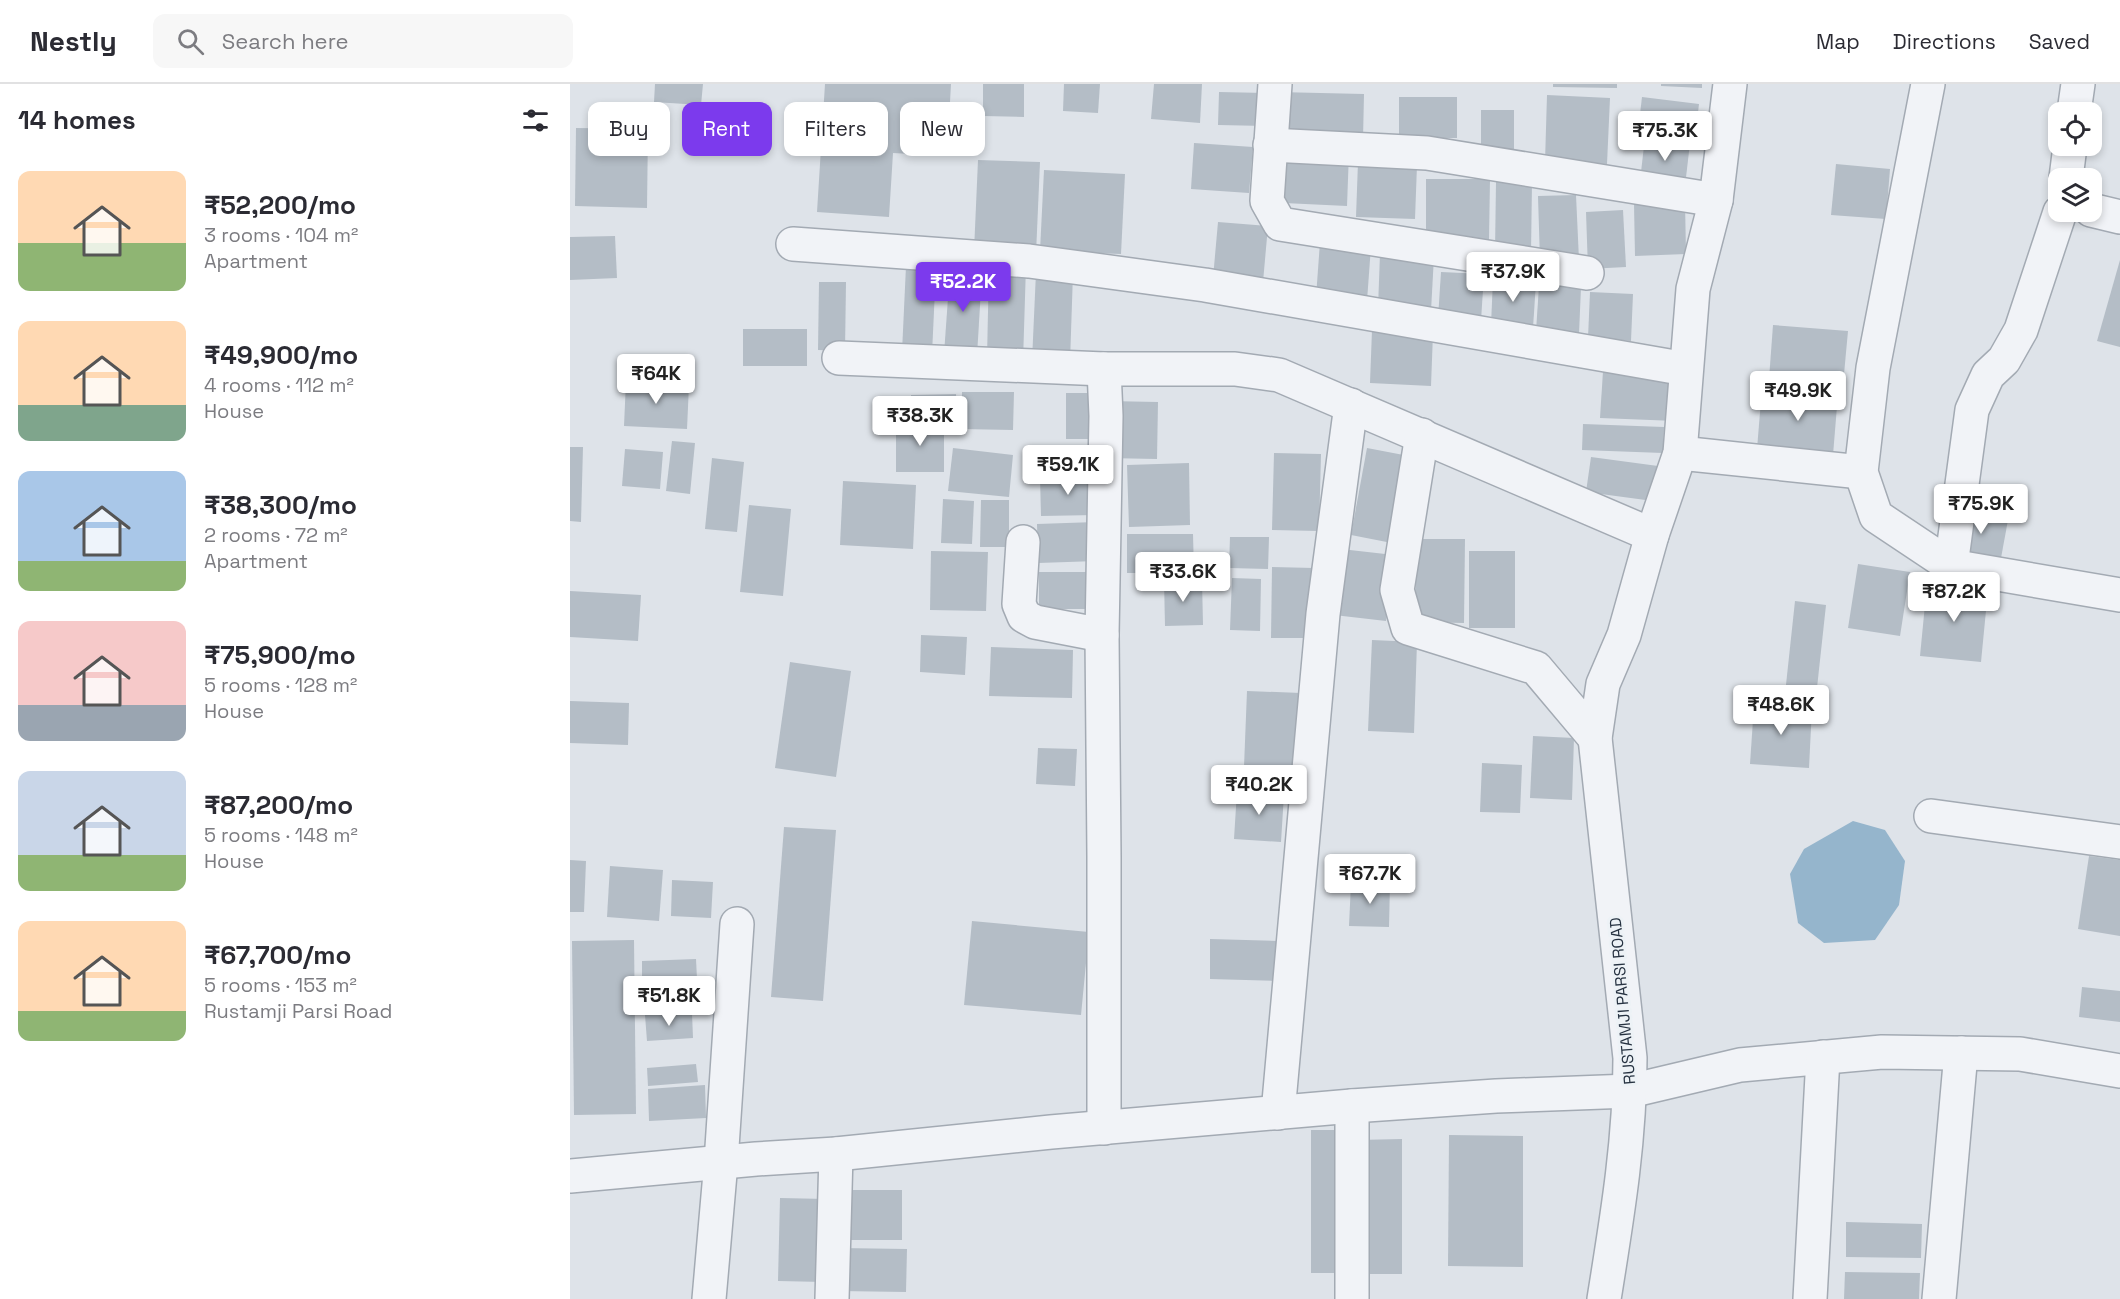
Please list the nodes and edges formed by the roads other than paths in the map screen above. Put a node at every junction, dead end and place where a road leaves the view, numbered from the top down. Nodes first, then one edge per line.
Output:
1 (1275, 84) edge
2 (1730, 84) edge
3 (1928, 84) edge
4 (2078, 84) edge
5 (2075, 102) edge
6 (1270, 145) junction
7 (1716, 200) junction
8 (2102, 213) edge
9 (2120, 217) edge
10 (2057, 222) edge
11 (793, 244) dead end
12 (1587, 273) dead end
13 (839, 358) dead end
14 (1104, 369) junction
15 (1686, 369) junction
16 (1351, 405) junction
17 (1422, 435) junction
18 (1680, 453) junction
19 (1861, 472) junction
20 (1652, 535) junction
21 (1023, 542) dead end
22 (1951, 566) junction
23 (2120, 595) edge
24 (1102, 635) junction
25 (1595, 738) junction
26 (1931, 816) dead end
27 (2120, 842) edge
28 (737, 924) dead end
29 (1961, 1053) junction
30 (1823, 1057) junction
31 (2120, 1071) edge
32 (1630, 1091) junction
33 (1352, 1106) junction
34 (1278, 1113) junction
35 (1104, 1128) junction
36 (836, 1154) junction
37 (721, 1162) junction
38 (570, 1176) edge
39 (710, 1299) edge
40 (832, 1299) edge
41 (1352, 1299) edge
42 (1604, 1299) edge
43 (1810, 1299) edge
44 (1939, 1299) edge

1 - 6 street
2 - 7 street, RUSTAMJI PARSI ROAD
3 - 19 street
4 - 5 street
6 - 7 street
6 - 12 street
7 - 15 street, RUSTAMJI PARSI ROAD
8 - 9 street
10 - 22 street
11 - 15 street
13 - 14 street
14 - 16 street
14 - 24 street
15 - 18 street, RUSTAMJI PARSI ROAD
16 - 17 street
16 - 34 street
17 - 20 street
17 - 25 street
18 - 19 street
18 - 20 street, RUSTAMJI PARSI ROAD
19 - 22 street
20 - 25 street, RUSTAMJI PARSI ROAD
21 - 24 street
22 - 23 street
24 - 35 street
25 - 32 street, RUSTAMJI PARSI ROAD
26 - 27 street
28 - 37 street
29 - 30 street
29 - 31 street
29 - 44 street
30 - 32 street
30 - 43 street
32 - 33 street
32 - 42 street, RUSTAMJI PARSI ROAD
33 - 34 street
33 - 41 street
34 - 35 street
35 - 36 street
36 - 37 street
36 - 40 street
37 - 38 street
37 - 39 street

